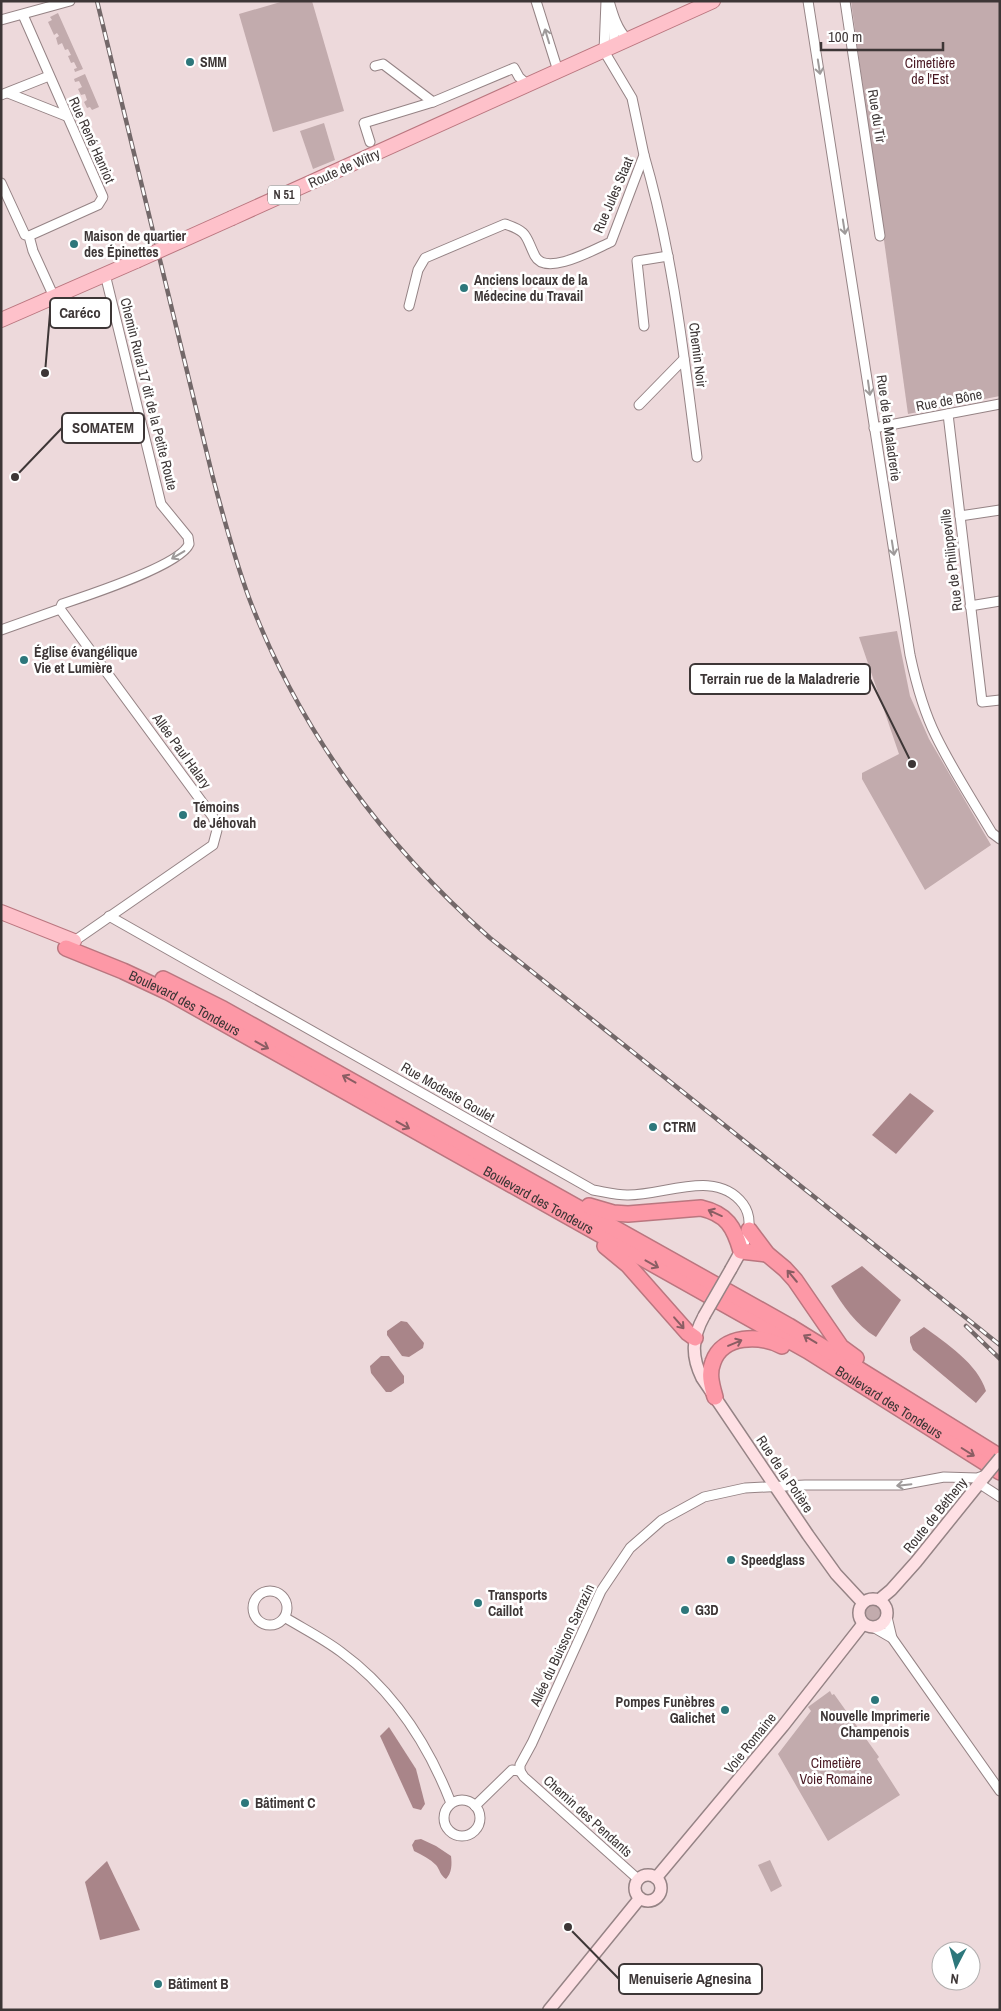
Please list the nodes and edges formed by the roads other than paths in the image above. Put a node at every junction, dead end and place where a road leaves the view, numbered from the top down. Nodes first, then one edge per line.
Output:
1 (70, 1) edge
2 (536, 1) edge
3 (607, 1) edge
4 (713, 1) edge
5 (808, 1) edge
6 (845, 1) edge
7 (23, 15) junction
8 (613, 17) junction
9 (1, 20) edge
10 (631, 39) junction
11 (609, 48) junction
12 (375, 66) dead end
13 (558, 71) junction
14 (49, 76) junction
15 (528, 85) junction
16 (5, 94) edge
17 (433, 102) junction
18 (66, 116) junction
19 (370, 142) dead end
20 (644, 155) junction
21 (1, 183) edge
22 (29, 236) junction
23 (880, 236) dead end
24 (668, 256) junction
25 (105, 274) junction
26 (54, 297) junction
27 (409, 306) dead end
28 (1, 320) edge
29 (644, 326) dead end
30 (684, 358) junction
31 (1000, 404) edge
32 (639, 405) dead end
33 (948, 414) junction
34 (874, 428) junction
35 (697, 457) dead end
36 (1000, 510) edge
37 (960, 516) junction
38 (1000, 601) edge
39 (970, 606) junction
40 (60, 609) junction
41 (1, 630) edge
42 (1000, 700) edge
43 (1000, 839) edge
44 (1, 912) edge
45 (109, 916) junction
46 (1, 921) edge
47 (70, 944) junction
48 (389, 1102) junction
49 (507, 1183) junction
50 (749, 1230) junction
51 (740, 1251) junction
52 (767, 1254) junction
53 (694, 1338) junction
54 (715, 1397) junction
55 (887, 1402) junction
56 (938, 1418) junction
57 (1000, 1457) edge
58 (989, 1477) edge
59 (777, 1488) junction
60 (1000, 1496) edge
61 (863, 1603) junction
62 (884, 1608) junction
63 (286, 1618) dead end
64 (868, 1625) junction
65 (892, 1638) junction
66 (520, 1771) junction
67 (1000, 1792) edge
68 (451, 1803) junction
69 (475, 1806) junction
70 (656, 1878) junction
71 (639, 1880) junction
72 (640, 1898) junction
73 (549, 2010) edge

1 - 7 street
13 -> 2 street
3 - 8 street
3 - 11 street
4 - 10 main road, N 51
5 -> 34 street, Rue de la Maladrerie
6 - 23 street, Rue du Tir
7 - 9 street
7 - 14 street, Rue René Hanriot
8 - 10 street
8 - 11 street
10 - 11 main road, Route de Witry / N 51
11 - 13 main road, Route de Witry / N 51
11 - 20 street, Rue Jules Staat
12 - 17 street
13 - 15 main road, Route de Witry / N 51
14 - 16 street
14 - 18 street, Rue René Hanriot
15 - 17 street
15 - 25 main road, Route de Witry / N 51, bridge
16 - 18 street
17 - 19 street
18 - 22 street, Rue René Hanriot
20 - 24 street, Chemin Noir
20 - 27 street, Rue Jules Staat
21 - 22 street
22 - 26 street
24 - 29 street
24 - 30 street, Chemin Noir
25 - 26 main road, Route de Witry / N 51
25 -> 40 street, Chemin Rural 17 dit de la Petite Route
26 - 28 main road, Route de Witry / N 51
30 - 32 street
30 - 35 street, Chemin Noir
31 - 33 street, Rue de Bône
33 - 34 street, Rue de Bône
33 - 37 street, Rue de Philippeville
34 -> 43 street, Rue de la Maladrerie
36 - 37 street
37 - 39 street, Rue de Philippeville
38 - 39 street
39 - 42 street, Rue de Philippeville
40 - 41 street
40 - 45 street, Allée Paul Halary
44 - 47 main road
45 - 47 street, Allée Paul Halary
45 - 50 street, Rue Modeste Goulet
46 - 47 main road
48 -> 47 highway, Boulevard des Tondeurs
47 -> 49 highway, Boulevard des Tondeurs
51 -> 48 highway
56 -> 48 highway, Boulevard des Tondeurs
49 -> 53 highway
49 -> 55 highway, Boulevard des Tondeurs
50 - 51 street
50 - 52 highway
51 - 52 highway
51 - 53 main road, bridge
56 -> 52 highway
53 - 54 main road, Rue de la Potière
54 -> 55 highway
54 - 59 main road, Rue de la Potière
55 -> 58 highway, Boulevard des Tondeurs
56 - 57 highway, Boulevard des Tondeurs
57 - 58 main road, Route de Bétheny, bridge
58 -> 59 street, Allée du Buisson Sarrazin
58 - 60 street
58 - 62 main road, Route de Bétheny
59 - 61 main road, Rue de la Potière
59 - 66 street, Allée du Buisson Sarrazin
61 - 62 main road
61 - 64 main road
62 - 64 main road
62 - 65 street
63 - 68 street
64 - 65 street
64 - 70 main road, Voie Romaine
65 - 67 street
66 - 69 street
66 - 71 street, Chemin des Pendants
68 - 69 street
68 - 69 street
70 - 71 main road
70 - 72 main road
71 - 72 main road
72 - 73 main road

